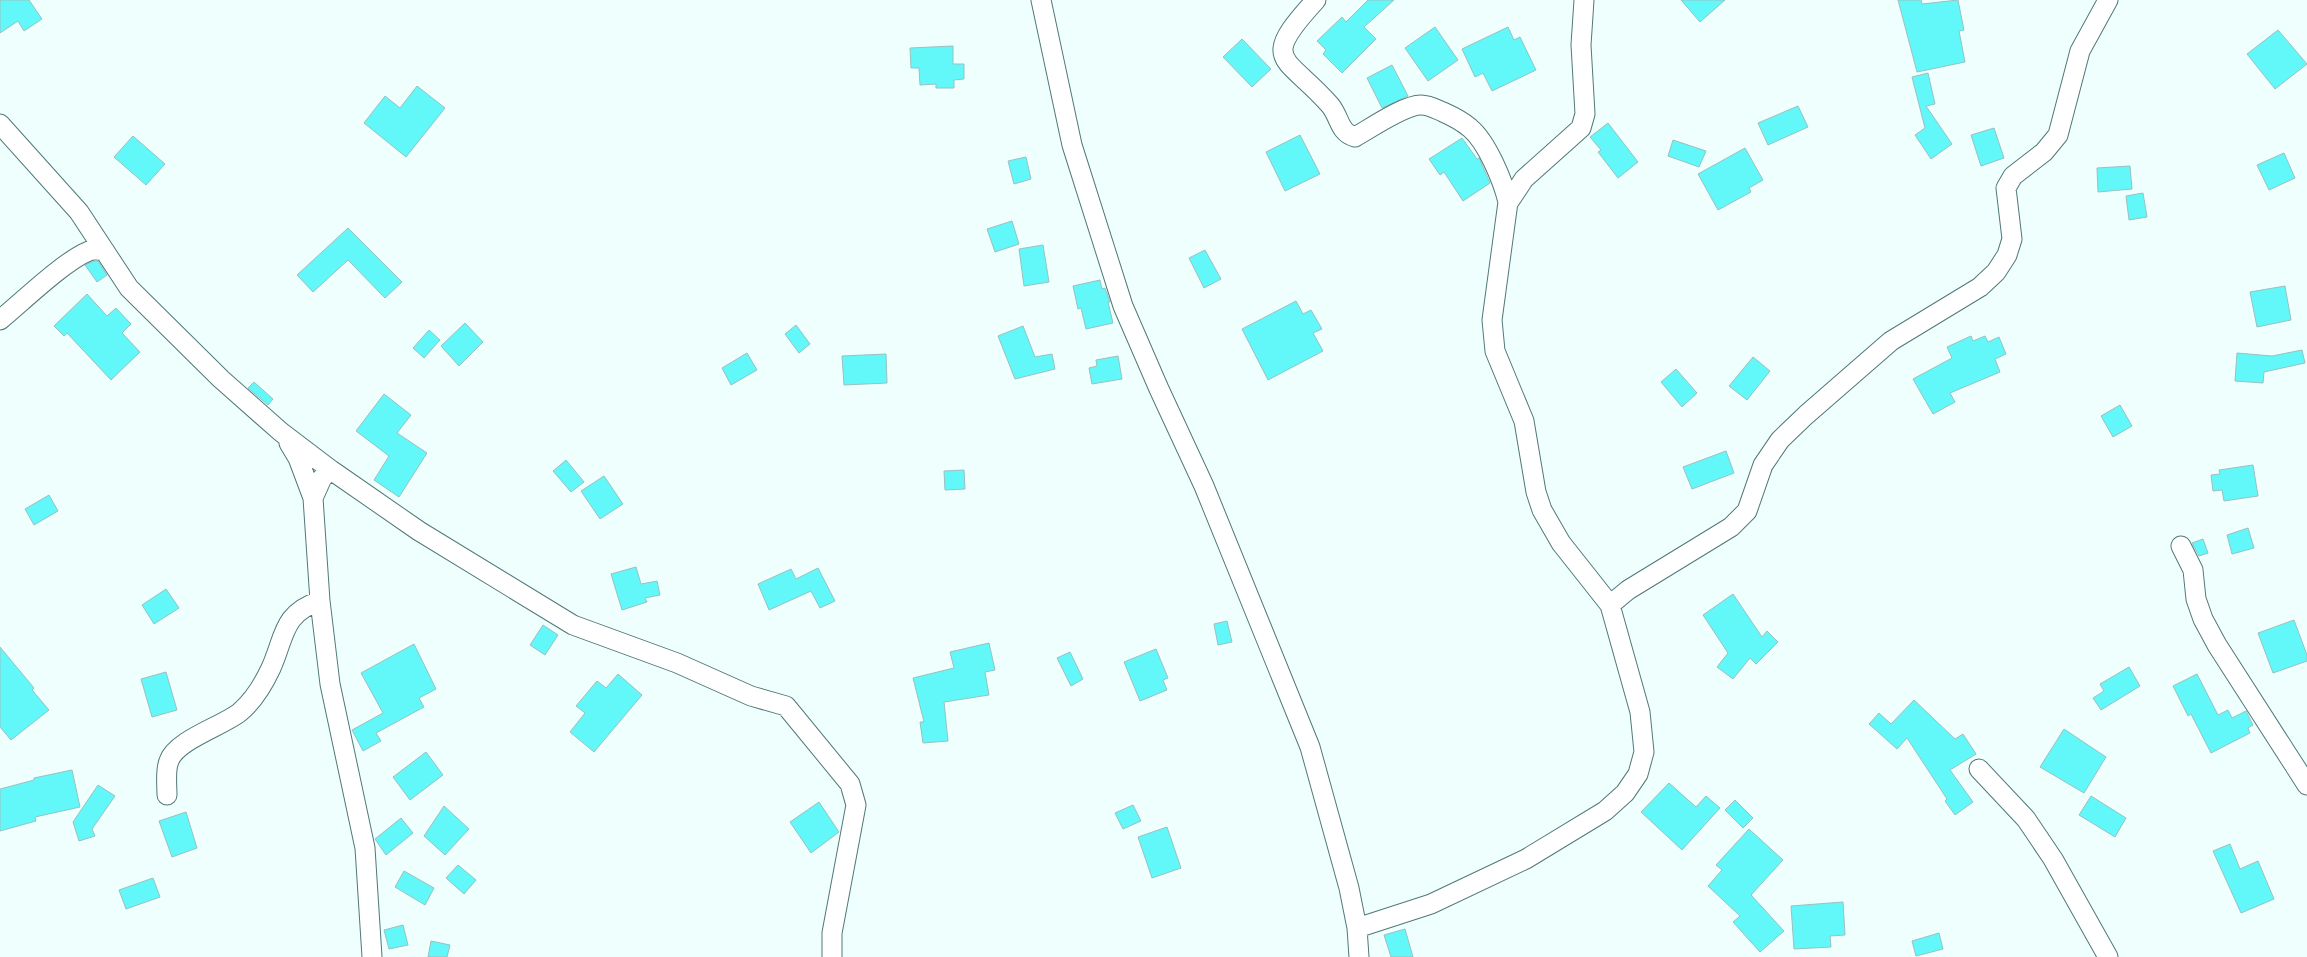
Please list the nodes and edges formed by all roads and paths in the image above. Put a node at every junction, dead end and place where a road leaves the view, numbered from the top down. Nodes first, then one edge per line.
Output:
1 (1041, 0) edge
2 (1316, 0) edge
3 (1584, 0) edge
4 (2108, 0) edge
5 (0, 124) edge
6 (1508, 203) junction
7 (105, 251) junction
8 (0, 320) edge
9 (281, 432) junction
10 (331, 470) junction
11 (313, 498) junction
12 (2181, 546) dead end
13 (320, 601) junction
14 (1610, 605) junction
15 (1979, 769) dead end
16 (2307, 785) edge
17 (166, 795) dead end
18 (1357, 928) junction
19 (372, 957) edge
20 (832, 957) edge
21 (1359, 957) edge
22 (2108, 957) edge

1 - 18 street
2 - 6 street
3 - 6 street
4 - 14 street
5 - 7 street
6 - 14 street
7 - 8 street
7 - 9 street
9 - 10 street
9 - 11 street
10 - 11 street
10 - 20 street
11 - 13 street
12 - 16 street
13 - 17 street
13 - 19 street
14 - 18 street
15 - 22 street
18 - 21 street

